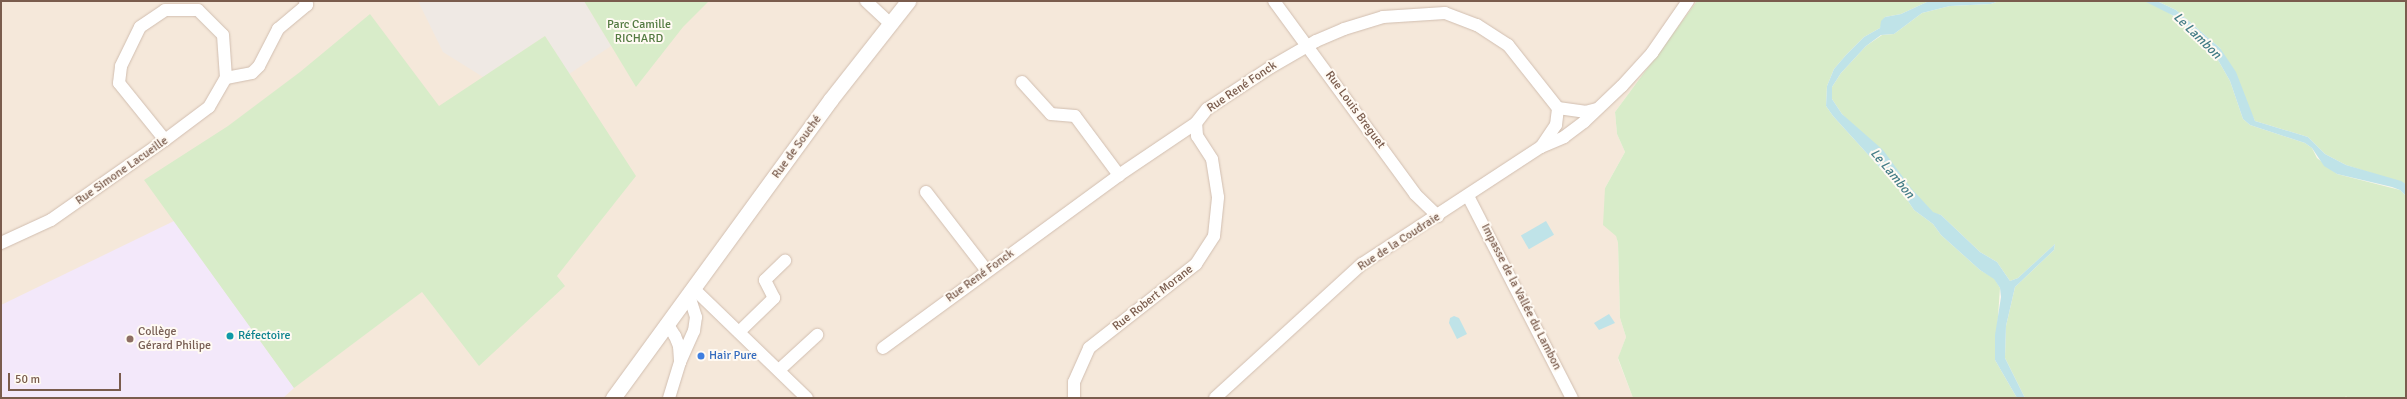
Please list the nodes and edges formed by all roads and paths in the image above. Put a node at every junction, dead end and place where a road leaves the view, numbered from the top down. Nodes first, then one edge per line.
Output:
1 (305, 1) edge
2 (866, 1) edge
3 (908, 1) edge
4 (1274, 1) edge
5 (1688, 1) edge
6 (890, 23) junction
7 (1308, 46) junction
8 (226, 78) junction
9 (1022, 82) dead end
10 (1558, 108) junction
11 (1597, 109) junction
12 (1196, 123) junction
13 (165, 140) junction
14 (1541, 147) junction
15 (1120, 175) junction
16 (926, 192) dead end
17 (1468, 196) junction
18 (1438, 216) junction
19 (1, 243) edge
20 (785, 261) dead end
21 (987, 271) junction
22 (692, 292) junction
23 (668, 325) junction
24 (740, 332) junction
25 (817, 335) dead end
26 (883, 348) dead end
27 (680, 362) junction
28 (779, 370) junction
29 (613, 398) edge
30 (669, 398) edge
31 (807, 398) edge
32 (1074, 398) edge
33 (1214, 398) edge
34 (1572, 398) edge

1 - 8 street
2 - 6 street
3 - 6 street, Rue de Souché
4 - 7 street, Rue Louis Breguet
5 - 11 street, Rue de la Coudraie
6 - 22 street, Rue de Souché
7 - 10 street, Rue René Fonck
7 - 12 street, Rue René Fonck
7 - 18 street, Rue Louis Breguet
8 - 13 street, Rue Simone Lacueille
8 - 13 street
9 - 15 street
10 - 11 street
10 - 14 street, Rue de la Coudraie
11 - 14 street, Rue de la Coudraie
12 - 15 street, Rue René Fonck
12 - 32 street, Rue Robert Morane
13 - 19 street, Rue Simone Lacueille
14 - 17 street, Rue de la Coudraie
15 - 21 street, Rue René Fonck
16 - 21 street
17 - 18 street, Rue de la Coudraie
17 - 34 street, Impasse de la Vallée du Lambon
18 - 33 street, Rue de la Coudraie
20 - 24 street
21 - 26 street, Rue René Fonck
22 - 23 street, Rue de Souché
22 - 24 street
22 - 27 street
23 - 27 street
23 - 29 street, Rue de Souché
24 - 28 street
25 - 28 street
27 - 30 street
28 - 31 street

